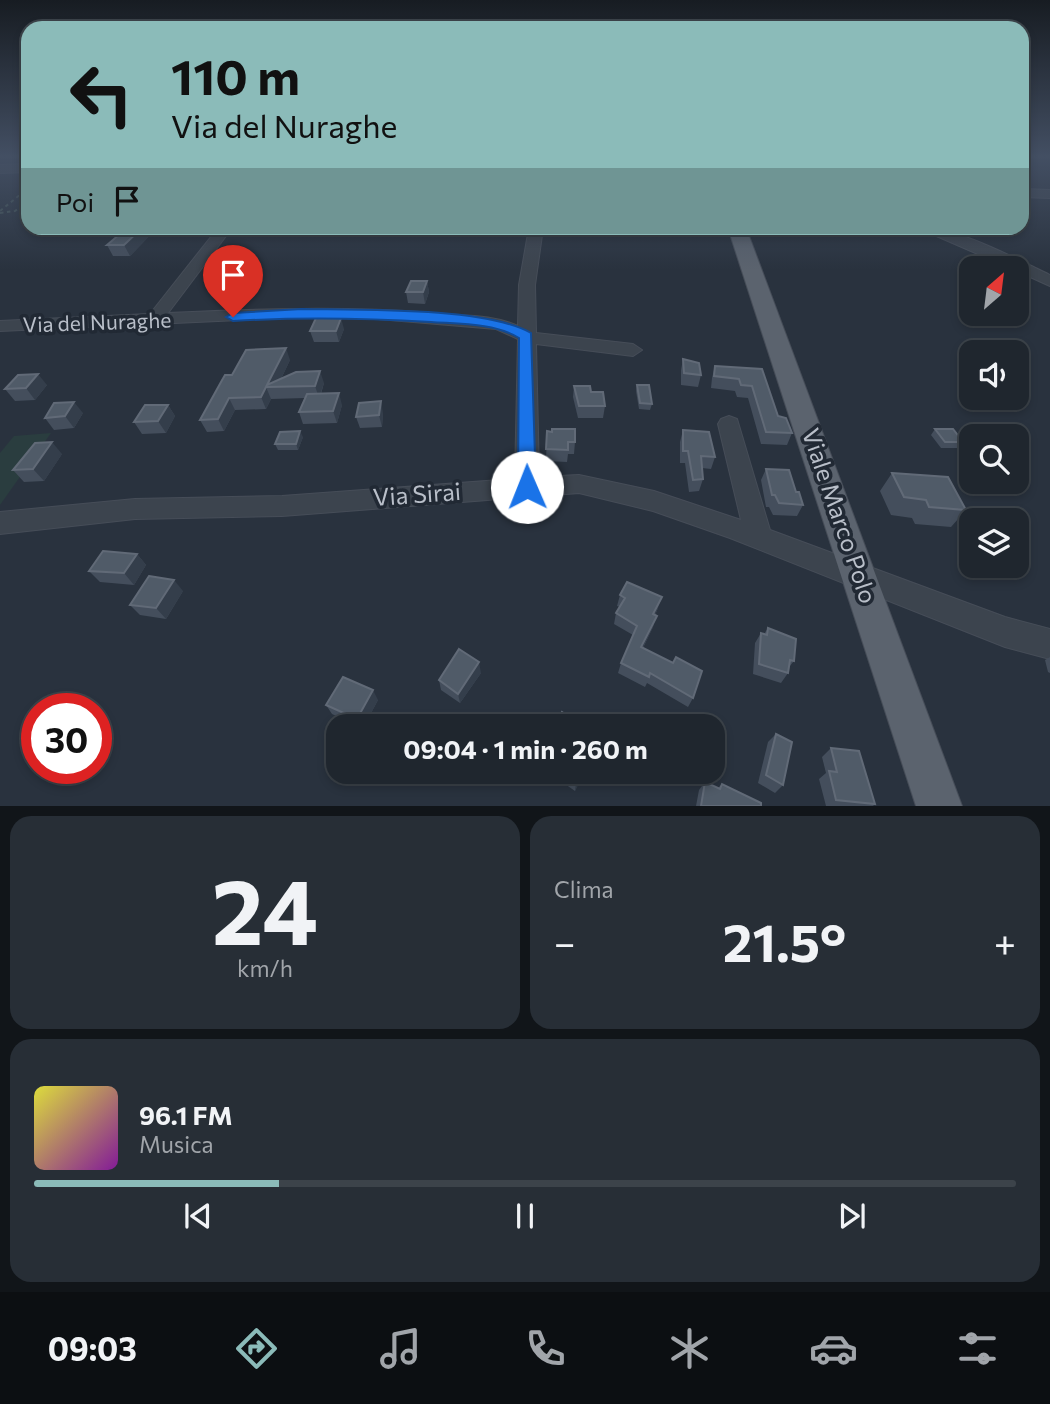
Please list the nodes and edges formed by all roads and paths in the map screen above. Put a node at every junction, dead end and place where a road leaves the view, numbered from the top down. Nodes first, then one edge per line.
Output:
1 (21, 194) edge
2 (21, 207) edge
3 (0, 212) edge
4 (220, 235) edge
5 (535, 235) edge
6 (739, 235) edge
7 (943, 235) edge
8 (1050, 281) edge
9 (154, 320) junction
10 (0, 326) edge
11 (526, 336) junction
12 (633, 350) dead end
13 (729, 424) dead end
14 (527, 487) junction
15 (0, 523) edge
16 (759, 538) junction
17 (861, 579) junction
18 (1050, 644) edge
19 (939, 806) edge

1 - 3 path
2 - 3 path
4 - 9 street
5 - 11 street
6 - 17 main road, Viale Marco Polo
7 - 8 street
9 - 10 street, Via del Nuraghe
9 - 11 street, Via del Nuraghe
11 - 12 street, Via del Nuraghe
11 - 14 street
13 - 16 street
14 - 15 street, Via Sirai
14 - 16 street, Via Sirai
16 - 17 street, Via Sirai
17 - 18 street, Via Sirai
17 - 19 main road, Viale Marco Polo

